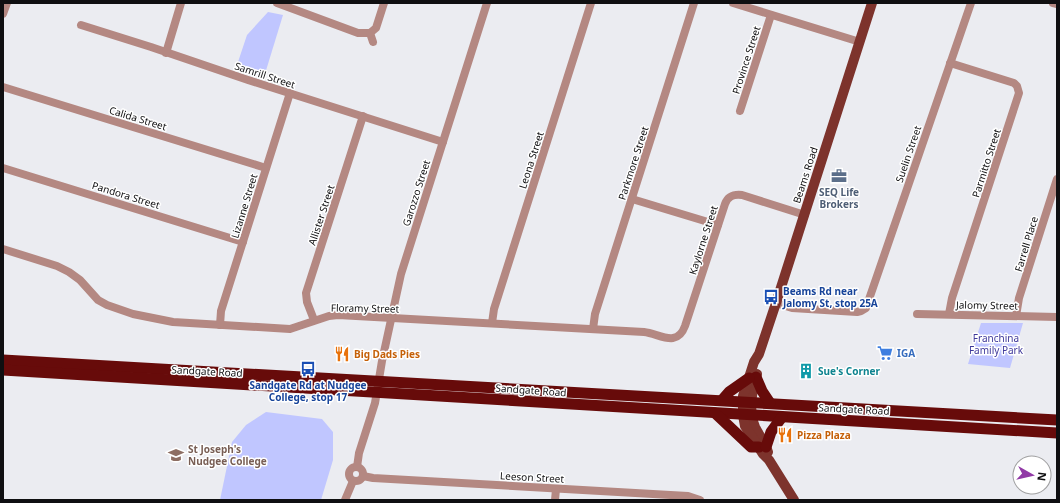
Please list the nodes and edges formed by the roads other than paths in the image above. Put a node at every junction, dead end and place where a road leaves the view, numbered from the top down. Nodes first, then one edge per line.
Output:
1 (6, 3) edge
2 (181, 3) edge
3 (277, 3) edge
4 (384, 3) edge
5 (487, 3) edge
6 (591, 3) edge
7 (694, 3) edge
8 (733, 3) edge
9 (872, 3) edge
10 (971, 3) edge
11 (1053, 3) edge
12 (1057, 4) edge
13 (3, 14) edge
14 (771, 15) junction
15 (81, 25) dead end
16 (370, 33) junction
17 (373, 42) dead end
18 (860, 42) junction
19 (166, 52) junction
20 (950, 63) junction
21 (3, 87) edge
22 (290, 93) junction
23 (740, 111) dead end
24 (362, 116) junction
25 (443, 142) junction
26 (3, 168) edge
27 (266, 168) junction
28 (1057, 179) edge
29 (632, 199) junction
30 (804, 215) junction
31 (718, 225) junction
32 (243, 242) junction
33 (3, 249) edge
34 (776, 303) junction
35 (918, 314) dead end
36 (950, 314) junction
37 (1016, 316) junction
38 (1057, 317) edge
39 (391, 318) junction
40 (314, 320) junction
41 (492, 323) junction
42 (220, 325) junction
43 (593, 329) junction
44 (674, 339) joint
45 (3, 360) edge
46 (3, 370) edge
47 (752, 377) junction
48 (380, 381) junction
49 (378, 392) junction
50 (722, 400) junction
51 (747, 402) junction
52 (770, 403) junction
53 (715, 413) junction
54 (748, 415) junction
55 (782, 417) junction
56 (1057, 420) edge
57 (1057, 433) edge
58 (762, 447) junction
59 (357, 467) junction
60 (363, 476) junction
61 (353, 481) junction
62 (556, 489) junction
63 (345, 500) edge
64 (555, 500) edge
65 (700, 500) edge
66 (794, 500) edge

1 - 13 street
2 - 19 street
3 - 16 street
4 - 16 street
5 - 25 street, Garozzo Street
6 - 41 street, Leona Street
7 - 29 street, Parkmore Street
8 - 14 street
9 - 18 main road, Beams Road
10 - 20 street, Suelin Street
11 - 12 street
14 - 18 street
14 - 23 street, Province Street
15 - 19 street, Samrill Street
16 - 17 street
18 - 30 main road, Beams Road
19 - 22 street, Samrill Street
20 - 34 street, Suelin Street
20 - 36 street, Parmitto Street
21 - 27 street, Calida Street
22 - 24 street, Samrill Street
22 - 27 street, Lizanne Street
24 - 25 street, Samrill Street
24 - 40 street, Allister Street
25 - 39 street, Garozzo Street
26 - 32 street, Pandora Street
27 - 32 street, Lizanne Street
28 - 37 street, Farrell Place
29 - 31 street
29 - 43 street, Parkmore Street
30 - 31 street, Kaylorne Street
30 - 34 main road, Beams Road
31 - 44 street, Kaylorne Street
32 - 42 street, Lizanne Street
33 - 42 street, Floramy Street
34 - 47 main road, Beams Road
35 - 36 street, Jalomy Street
36 - 37 street, Jalomy Street
37 - 38 street, Jalomy Street
39 - 40 street, Floramy Street
39 - 41 street, Floramy Street
39 - 48 street, Garozzo Street
40 - 42 street, Floramy Street
41 - 43 street, Floramy Street
43 - 44 street, Floramy Street
45 - 48 highway, Sandgate Road
46 - 49 highway, Sandgate Road
47 - 50 highway
47 - 51 main road, Beams Road
47 - 52 highway
48 - 49 street, Garozzo Street
48 - 50 highway, Sandgate Road
49 - 53 highway, Sandgate Road
49 - 59 street, Garozzo Street
50 - 51 highway, Sandgate Road
51 - 52 highway, Sandgate Road
51 - 54 main road
52 - 56 highway, Sandgate Road
53 - 54 highway, Sandgate Road
53 - 58 highway
54 - 55 highway, Sandgate Road
54 - 58 main road
55 - 57 highway, Sandgate Road
55 - 58 highway
58 - 66 main road
59 - 60 street
59 - 61 street
60 - 61 street
60 - 62 street, Leeson Street
61 - 63 street
62 - 64 street
62 - 65 street, Leeson Street

